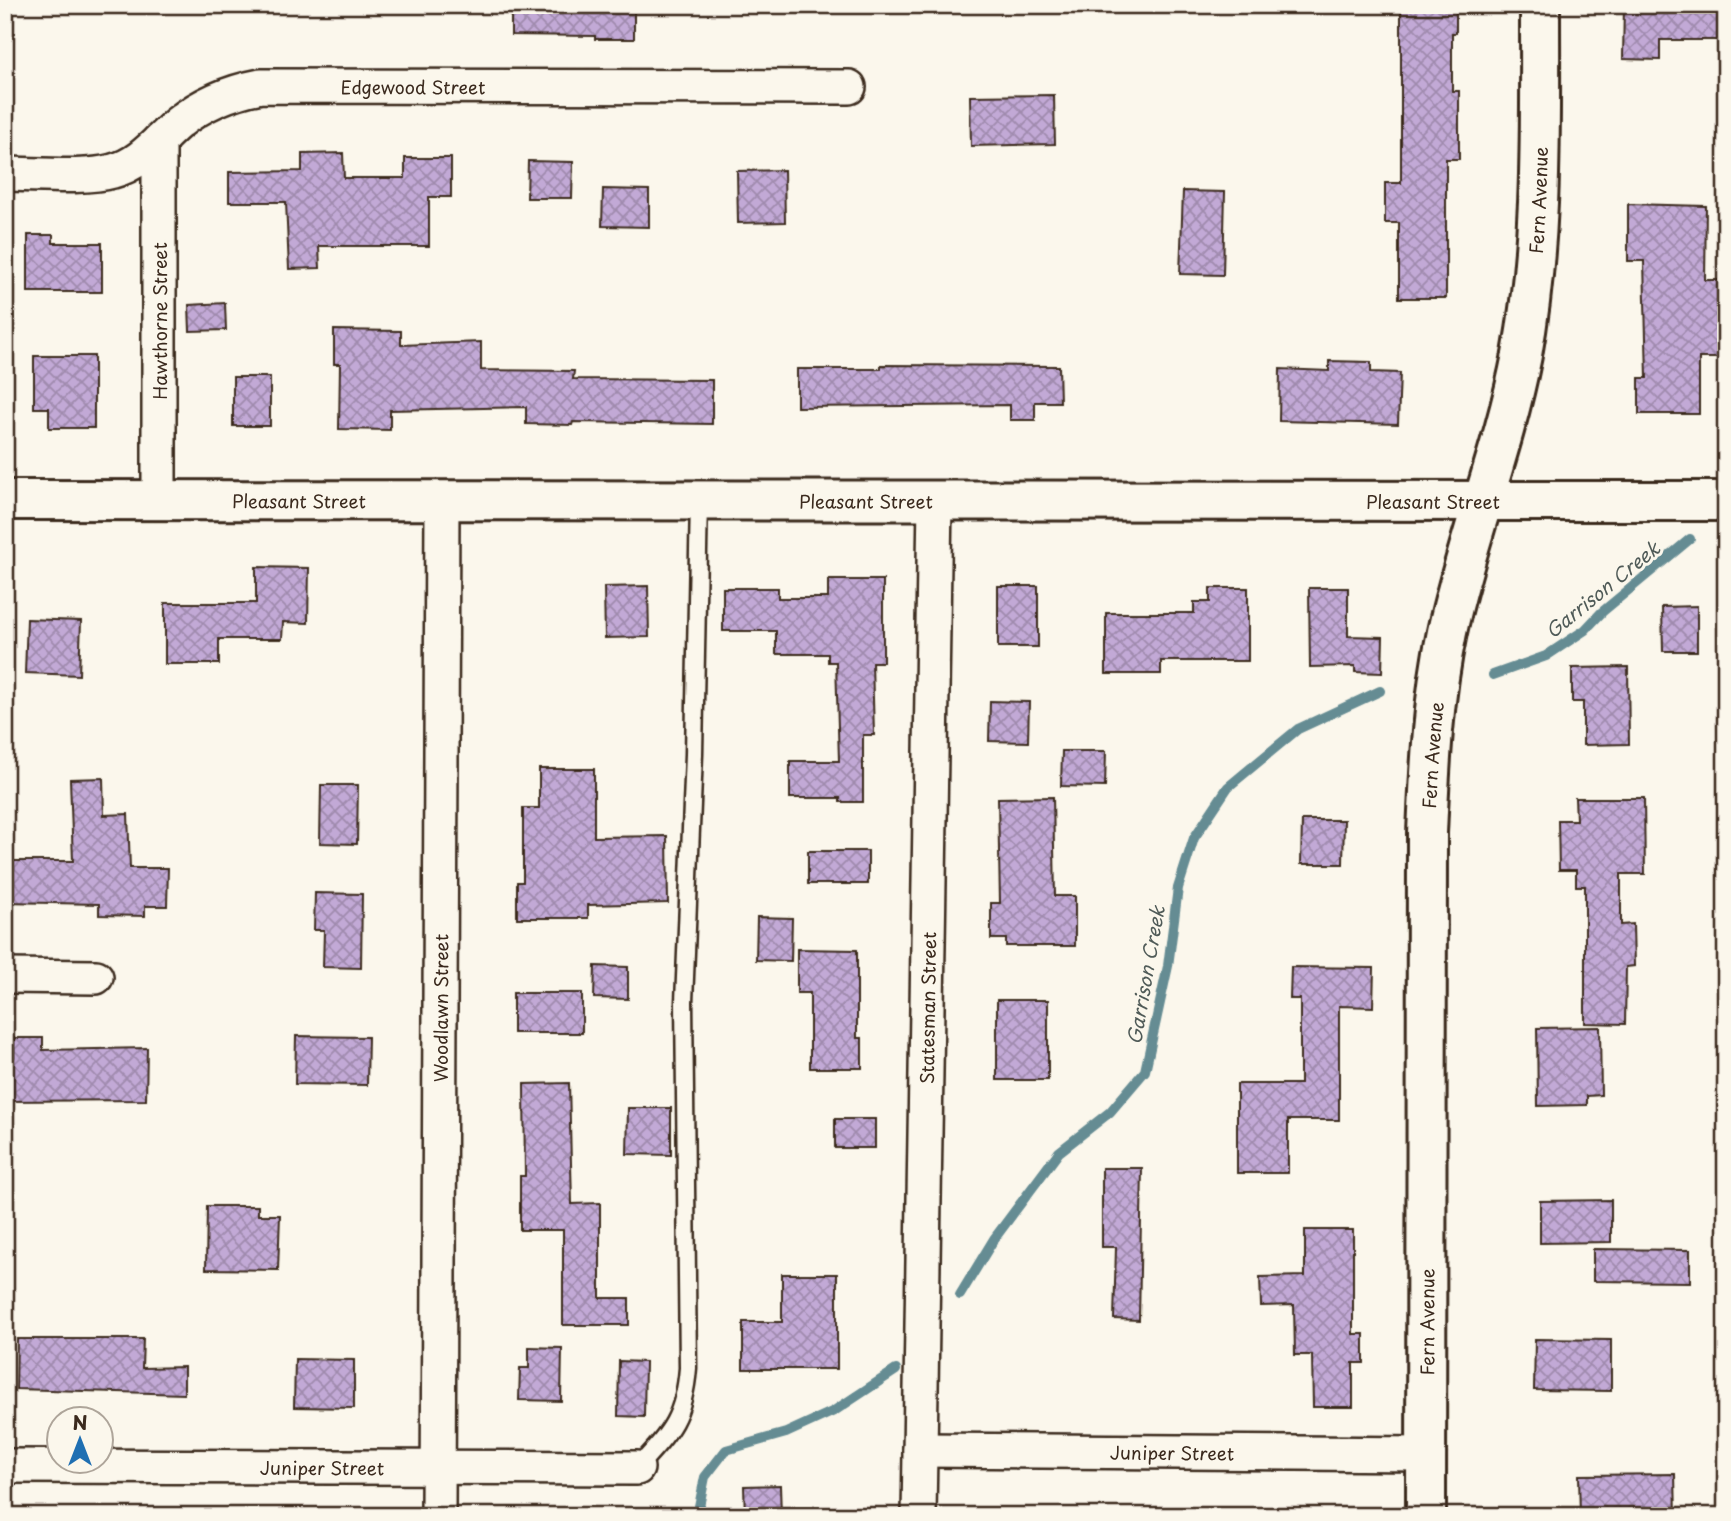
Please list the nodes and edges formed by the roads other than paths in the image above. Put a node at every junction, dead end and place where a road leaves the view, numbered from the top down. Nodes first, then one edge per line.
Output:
1 (1540, 5) edge
2 (849, 87) dead end
3 (159, 141) junction
4 (5, 174) edge
5 (5, 500) edge
6 (159, 500) junction
7 (442, 500) junction
8 (699, 500) junction
9 (935, 500) junction
10 (1483, 501) junction
11 (1726, 501) edge
12 (5, 976) edge
13 (96, 977) dead end
14 (920, 1450) junction
15 (1425, 1454) junction
16 (5, 1466) edge
17 (438, 1467) junction
18 (637, 1468) joint
19 (438, 1516) edge
20 (919, 1516) edge
21 (1426, 1516) edge

1 - 10 main road, Fern Avenue
2 - 3 street, Edgewood Street
3 - 4 street, Edgewood Street
3 - 6 street, Hawthorne Street
5 - 6 main road, Pleasant Street
6 - 7 main road, Pleasant Street
7 - 8 main road, Pleasant Street
7 - 17 street, Woodlawn Street
8 - 9 main road, Pleasant Street
8 - 18 lane
9 - 10 main road, Pleasant Street
9 - 14 street, Statesman Street
10 - 11 main road, Pleasant Street
10 - 15 main road, Fern Avenue
12 - 13 street
14 - 15 street, Juniper Street
14 - 20 street, Statesman Street
15 - 21 main road, Fern Avenue
16 - 17 street, Juniper Street
17 - 18 street, Juniper Street
17 - 19 street, Woodlawn Street

